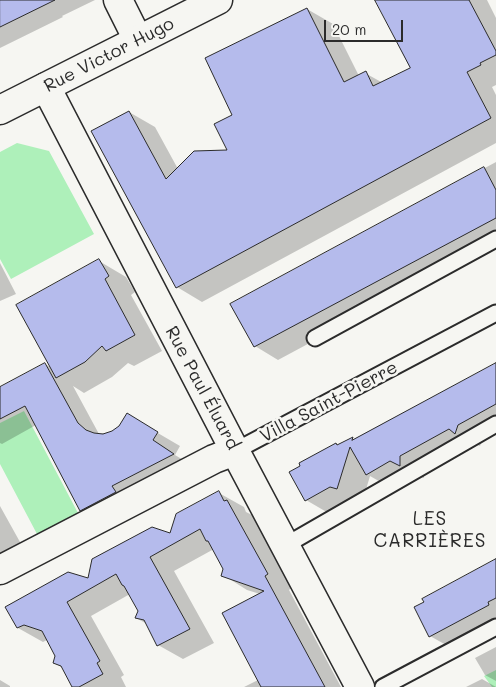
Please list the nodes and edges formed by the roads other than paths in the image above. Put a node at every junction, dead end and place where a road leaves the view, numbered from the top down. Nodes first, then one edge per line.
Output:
1 (118, 0) edge
2 (218, 0) edge
3 (138, 40) junction
4 (46, 87) junction
5 (0, 110) edge
6 (496, 239) edge
7 (496, 313) edge
8 (315, 338) dead end
9 (496, 424) edge
10 (235, 451) junction
11 (286, 545) junction
12 (0, 570) edge
13 (496, 627) edge
14 (360, 687) edge
15 (383, 687) edge

1 - 3 street
2 - 3 street, Rue Victor Hugo
3 - 4 street, Rue Victor Hugo
4 - 5 street, Rue Victor Hugo
4 - 10 street, Rue Paul Éluard
6 - 8 lane
7 - 10 lane, Villa Saint-Pierre
9 - 11 lane
10 - 11 street, Rue Paul Éluard
10 - 12 street, Villa Saint-Pierre
11 - 14 street, Rue Paul Éluard
13 - 15 lane

